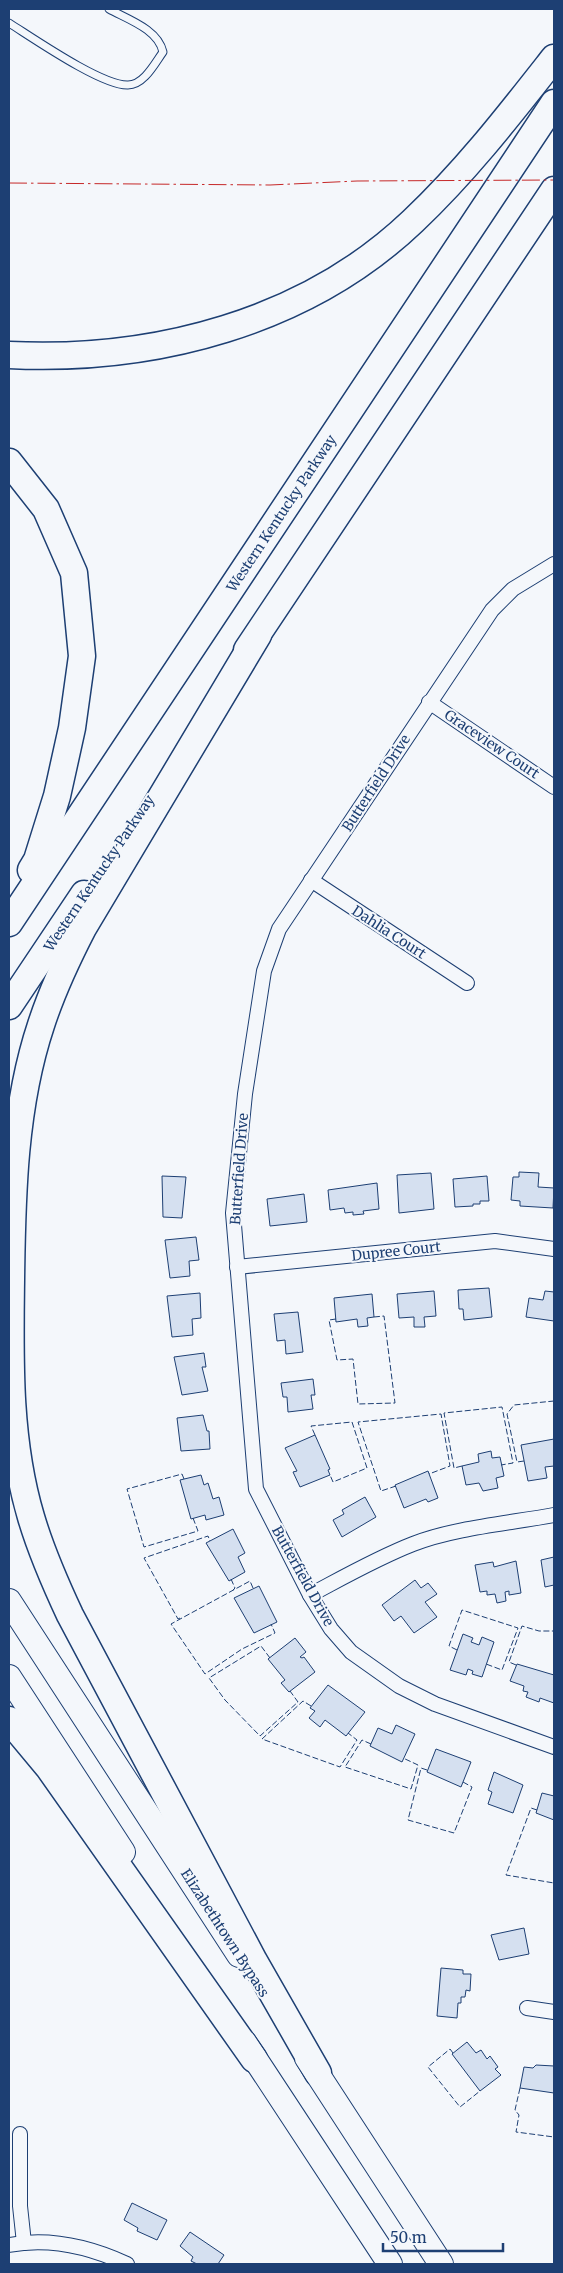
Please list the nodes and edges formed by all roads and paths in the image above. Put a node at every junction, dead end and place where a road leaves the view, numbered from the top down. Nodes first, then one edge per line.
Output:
1 (109, 9) edge
2 (9, 23) edge
3 (554, 58) edge
4 (554, 104) edge
5 (554, 190) edge
6 (9, 355) edge
7 (9, 462) edge
8 (554, 564) edge
9 (258, 635) junction
10 (429, 702) junction
11 (554, 787) edge
12 (311, 880) junction
13 (9, 911) edge
14 (9, 923) edge
15 (467, 983) dead end
16 (9, 1006) edge
17 (554, 1249) edge
18 (237, 1267) junction
19 (554, 1515) edge
20 (310, 1595) junction
21 (9, 1601) edge
22 (9, 1677) edge
23 (9, 1720) edge
24 (554, 1748) edge
25 (527, 2008) dead end
26 (554, 2012) edge
27 (254, 2059) junction
28 (318, 2073) junction
29 (20, 2134) dead end
30 (24, 2243) junction
31 (9, 2245) edge
32 (127, 2264) edge
33 (390, 2264) edge
34 (441, 2264) edge

1 - 2 lane
3 - 6 highway
4 - 14 highway, Western Kentucky Parkway
5 - 9 highway, Western Kentucky Parkway
7 - 13 highway
8 - 10 street, Butterfield Drive
9 - 16 highway, Western Kentucky Parkway
9 - 28 highway
10 - 11 street, Graceview Court
10 - 12 street, Butterfield Drive
12 - 15 street, Dahlia Court
12 - 18 street, Butterfield Drive
17 - 18 street, Dupree Court
18 - 20 street, Butterfield Drive
19 - 20 street
20 - 24 street, Butterfield Drive
21 - 28 highway, Elizabethtown Bypass
22 - 27 highway
23 - 27 highway
25 - 26 street
27 - 33 highway
28 - 34 highway, Elizabethtown Bypass
29 - 30 street
30 - 31 street
30 - 32 street

